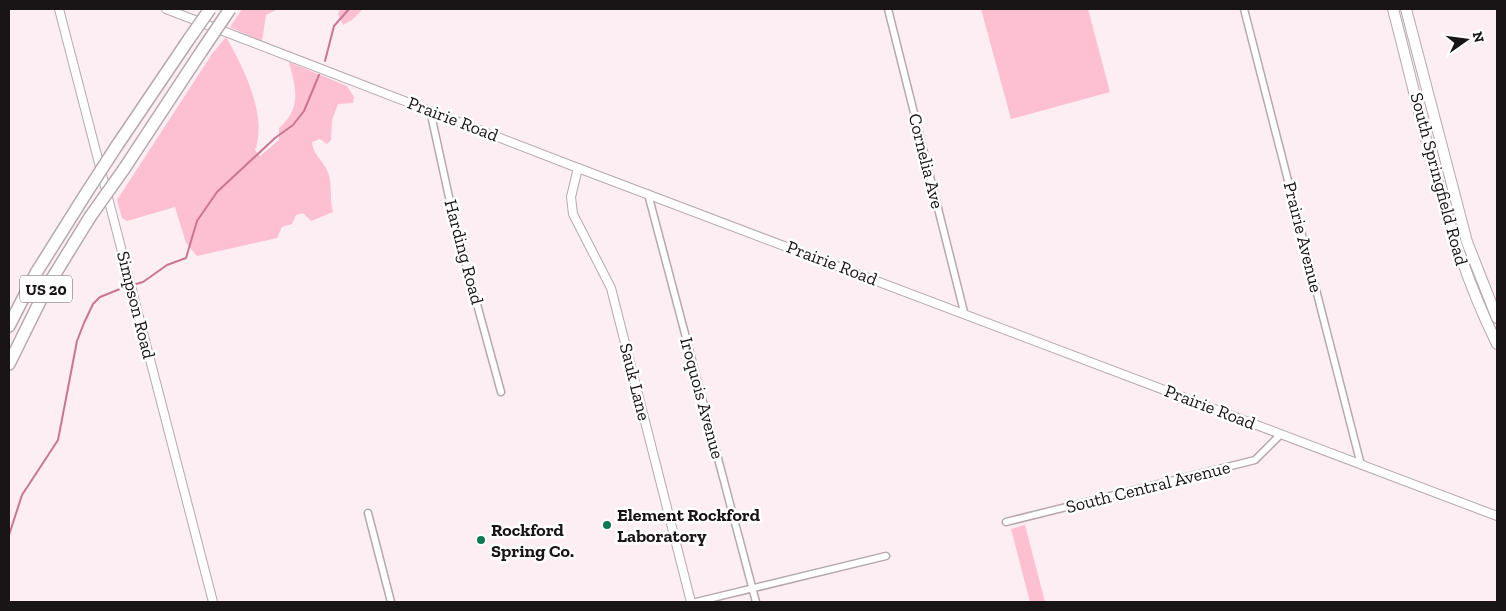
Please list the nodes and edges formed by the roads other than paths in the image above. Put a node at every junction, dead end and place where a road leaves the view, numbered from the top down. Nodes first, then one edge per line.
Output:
1 (59, 9) edge
2 (166, 9) edge
3 (210, 9) edge
4 (230, 9) edge
5 (888, 9) edge
6 (1244, 9) edge
7 (1393, 9) edge
8 (1406, 9) edge
9 (430, 110) junction
10 (578, 168) junction
11 (648, 194) junction
12 (964, 312) junction
13 (1497, 318) edge
14 (9, 326) edge
15 (1497, 344) edge
16 (9, 364) edge
17 (501, 392) dead end
18 (1280, 434) junction
19 (1362, 465) junction
20 (368, 513) dead end
21 (1497, 516) edge
22 (1006, 522) dead end
23 (886, 556) dead end
24 (752, 588) junction
25 (213, 602) edge
26 (391, 602) edge
27 (691, 602) edge
28 (696, 602) edge
29 (756, 602) edge

1 - 25 street, Simpson Road
2 - 9 street, Prairie Road
3 - 14 highway, US 20, bridge
4 - 16 highway, US 20, bridge
5 - 12 street, Cornelia Ave
6 - 19 street, Prairie Avenue
7 - 15 main road, South Springfield Road
8 - 13 main road, South Springfield Road
9 - 10 street, Prairie Road
9 - 17 street, Harding Road
10 - 11 street, Prairie Road
10 - 27 street, Sauk Lane
11 - 12 street, Prairie Road
11 - 24 street, Iroquois Avenue
12 - 18 street, Prairie Road
18 - 19 street, Prairie Road
18 - 22 street, South Central Avenue
19 - 21 street, Prairie Road
20 - 26 street
23 - 24 street
24 - 28 street
24 - 29 street, Iroquois Avenue

